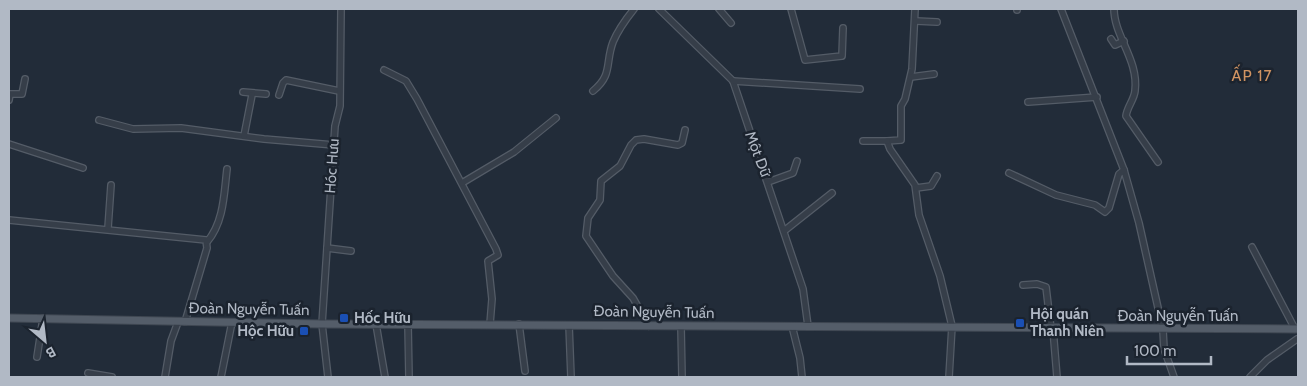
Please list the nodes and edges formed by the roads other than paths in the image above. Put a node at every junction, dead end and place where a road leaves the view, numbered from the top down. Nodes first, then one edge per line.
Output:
1 (341, 9) edge
2 (634, 9) edge
3 (659, 9) edge
4 (719, 9) edge
5 (791, 9) edge
6 (915, 9) edge
7 (1061, 9) edge
8 (1114, 9) edge
9 (916, 21) junction
10 (938, 22) dead end
11 (731, 23) dead end
12 (843, 28) dead end
13 (1111, 39) dead end
14 (1124, 41) junction
15 (384, 70) dead end
16 (934, 74) dead end
17 (911, 77) junction
18 (25, 79) dead end
19 (733, 81) junction
20 (860, 89) dead end
21 (339, 91) junction
22 (593, 91) dead end
23 (242, 92) dead end
24 (266, 94) dead end
25 (279, 94) dead end
26 (252, 95) junction
27 (1097, 97) junction
28 (9, 100) edge
29 (1028, 102) dead end
30 (556, 118) dead end
31 (99, 120) dead end
32 (686, 130) dead end
33 (244, 136) junction
34 (863, 141) dead end
35 (887, 141) junction
36 (9, 144) edge
37 (334, 145) junction
38 (797, 161) dead end
39 (1158, 162) dead end
40 (82, 168) dead end
41 (227, 169) dead end
42 (1124, 170) junction
43 (1008, 173) dead end
44 (937, 176) dead end
45 (768, 182) junction
46 (462, 183) junction
47 (111, 185) dead end
48 (916, 188) junction
49 (832, 193) dead end
50 (9, 220) edge
51 (108, 228) junction
52 (784, 230) junction
53 (207, 242) junction
54 (1252, 247) dead end
55 (327, 248) junction
56 (351, 251) dead end
57 (1023, 285) dead end
58 (9, 318) edge
59 (43, 318) junction
60 (181, 322) junction
61 (232, 322) junction
62 (322, 324) junction
63 (376, 324) junction
64 (408, 324) junction
65 (490, 324) junction
66 (518, 324) junction
67 (569, 325) junction
68 (649, 326) junction
69 (792, 326) junction
70 (808, 326) junction
71 (952, 326) junction
72 (681, 327) junction
73 (1052, 329) junction
74 (1294, 329) edge
75 (1163, 330) junction
76 (1297, 340) edge
77 (37, 357) dead end
78 (525, 371) dead end
79 (88, 373) dead end
80 (112, 377) edge
81 (165, 377) edge
82 (221, 377) edge
83 (328, 377) edge
84 (385, 377) edge
85 (409, 377) edge
86 (571, 377) edge
87 (682, 377) edge
88 (802, 377) edge
89 (949, 377) edge
90 (1057, 377) edge
91 (1174, 377) edge
92 (1250, 377) edge

1 - 21 street, Hóc Hưu
2 - 22 street
3 - 19 street, Một Dữ
4 - 11 street
5 - 12 street
6 - 9 street
7 - 27 street
8 - 14 street
9 - 10 street
9 - 17 street
13 - 14 street
14 - 39 street
15 - 46 street
16 - 17 street
17 - 35 street
18 - 28 street
19 - 20 street
19 - 45 street, Một Dữ
21 - 25 street
21 - 37 street, Hóc Hưu
23 - 26 street
24 - 26 street
26 - 33 street
27 - 29 street
27 - 42 street
30 - 46 street
31 - 33 street
32 - 68 street
33 - 37 street
34 - 35 street
35 - 48 street
36 - 40 street
37 - 55 street, Hóc Hưu
38 - 45 street
41 - 53 street
42 - 43 street
42 - 75 street
44 - 48 street
45 - 52 street, Một Dữ
46 - 65 street
47 - 51 street
48 - 71 street
49 - 52 street
50 - 51 street
51 - 53 street
52 - 70 street, Một Dữ
53 - 60 street
54 - 74 street
55 - 56 street
55 - 62 street, Hóc Hưu
57 - 73 street
58 - 59 main road, Đoàn Nguyễn Tuấn
59 - 60 main road, Đoàn Nguyễn Tuấn
59 - 77 street
60 - 61 main road, Đoàn Nguyễn Tuấn
60 - 81 street
61 - 62 main road, Đoàn Nguyễn Tuấn
61 - 82 street
62 - 63 main road, Đoàn Nguyễn Tuấn
62 - 83 street, Hóc Hưu
63 - 64 main road, Đoàn Nguyễn Tuấn
63 - 84 street
64 - 65 main road, Đoàn Nguyễn Tuấn
64 - 85 street
65 - 66 main road, Đoàn Nguyễn Tuấn
66 - 67 main road, Đoàn Nguyễn Tuấn
66 - 78 street
67 - 68 main road, Đoàn Nguyễn Tuấn
67 - 86 street
68 - 72 main road, Đoàn Nguyễn Tuấn
69 - 70 main road, Đoàn Nguyễn Tuấn
69 - 72 main road, Đoàn Nguyễn Tuấn
69 - 88 street
70 - 71 main road, Đoàn Nguyễn Tuấn
71 - 73 main road, Đoàn Nguyễn Tuấn
71 - 89 street
72 - 87 street
73 - 75 main road, Đoàn Nguyễn Tuấn
73 - 90 street
74 - 75 main road, Đoàn Nguyễn Tuấn
74 - 76 street
75 - 91 street
76 - 92 street
79 - 80 street

